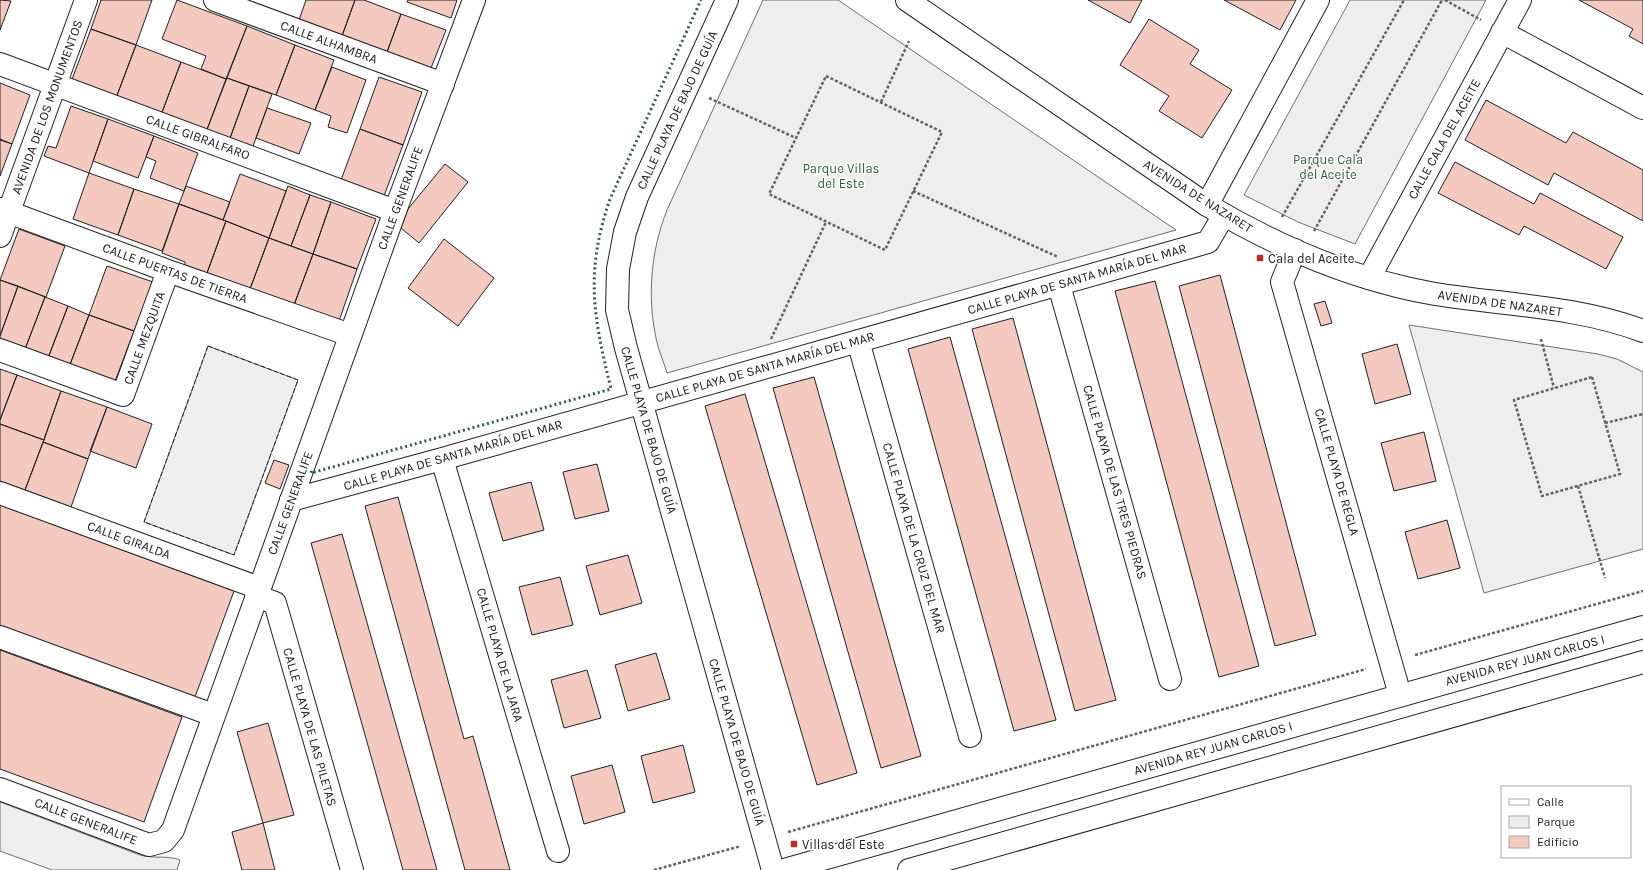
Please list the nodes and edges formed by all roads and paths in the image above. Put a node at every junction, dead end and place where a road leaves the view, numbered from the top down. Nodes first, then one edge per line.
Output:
1 (86, 0) edge
2 (215, 0) edge
3 (474, 0) edge
4 (727, 0) edge
5 (907, 0) edge
6 (1318, 0) edge
7 (1404, 0) edge
8 (1443, 0) edge
9 (1520, 0) edge
10 (1502, 32) junction
11 (909, 41) dead end
12 (0, 64) edge
13 (55, 84) junction
14 (443, 84) junction
15 (687, 88) junction
16 (881, 102) junction
17 (1643, 108) edge
18 (796, 138) junction
19 (913, 191) junction
20 (4, 210) edge
21 (1216, 210) junction
22 (395, 211) junction
23 (1280, 221) dead end
24 (826, 222) junction
25 (1312, 235) dead end
26 (0, 236) edge
27 (1294, 250) junction
28 (1060, 258) dead end
29 (168, 271) junction
30 (1369, 278) junction
31 (1059, 285) junction
32 (1643, 331) edge
33 (350, 335) junction
34 (1541, 340) dead end
35 (858, 341) junction
36 (0, 350) edge
37 (758, 369) junction
38 (1554, 388) junction
39 (641, 402) junction
40 (1643, 414) edge
41 (1605, 422) junction
42 (442, 459) junction
43 (1578, 486) junction
44 (0, 493) edge
45 (291, 500) junction
46 (1605, 578) dead end
47 (1643, 591) edge
48 (257, 592) junction
49 (1643, 628) edge
50 (0, 637) edge
51 (1413, 655) dead end
52 (1643, 662) edge
53 (1369, 668) dead end
54 (1170, 679) dead end
55 (1400, 695) junction
56 (213, 715) junction
57 (970, 736) dead end
58 (0, 789) edge
59 (785, 832) dead end
60 (743, 845) dead end
61 (558, 851) dead end
62 (352, 870) edge
63 (654, 870) edge
64 (773, 870) edge
65 (784, 870) edge
66 (909, 870) edge

1 - 13 street, AVENIDA DE LOS MONUMENTOS
2 - 14 street, CALLE ALHAMBRA
3 - 14 street, CALLE GENERALIFE
4 - 15 street, CALLE PLAYA DE BAJO DE GUÍA
5 - 21 street, AVENIDA DE NAZARET
6 - 21 street
7 - 23 path
8 - 10 path
8 - 25 path
9 - 10 street, CALLE CALA DEL ACEITE
10 - 17 street
10 - 30 street, CALLE CALA DEL ACEITE
11 - 16 path
12 - 13 street, CALLE GIBRALFARO
13 - 20 street, AVENIDA DE LOS MONUMENTOS
13 - 22 street, CALLE GIBRALFARO
14 - 22 street, CALLE GENERALIFE
15 - 18 path
15 - 39 street, CALLE PLAYA DE BAJO DE GUÍA
16 - 18 path
16 - 19 path
18 - 24 path
19 - 24 path
19 - 28 path
20 - 26 street, AVENIDA DE LOS MONUMENTOS
20 - 29 street, CALLE PUERTAS DE TIERRA
21 - 27 street, AVENIDA DE NAZARET
21 - 31 street, CALLE PLAYA DE SANTA MARÍA DEL MAR
22 - 33 street, CALLE GENERALIFE
24 - 37 path
27 - 30 street, AVENIDA DE NAZARET
27 - 55 street, CALLE PLAYA DE REGLA
29 - 33 street, CALLE PUERTAS DE TIERRA
29 - 36 street, CALLE MEZQUITA
30 - 32 street, AVENIDA DE NAZARET
31 - 35 street, CALLE PLAYA DE SANTA MARÍA DEL MAR
31 - 54 street, CALLE PLAYA DE LAS TRES PIEDRAS
33 - 45 street, CALLE GENERALIFE
34 - 38 path
35 - 37 street, CALLE PLAYA DE SANTA MARÍA DEL MAR
35 - 57 street, CALLE PLAYA DE LA CRUZ DEL MAR
37 - 39 street, CALLE PLAYA DE SANTA MARÍA DEL MAR
38 - 41 path
38 - 43 path
39 - 42 street, CALLE PLAYA DE SANTA MARÍA DEL MAR
39 - 64 street, CALLE PLAYA DE BAJO DE GUÍA
40 - 41 path
41 - 43 path
42 - 45 street, CALLE PLAYA DE SANTA MARÍA DEL MAR
42 - 61 street, CALLE PLAYA DE LA JARA
43 - 46 path
44 - 48 street, CALLE GIRALDA
45 - 48 street, CALLE GENERALIFE
47 - 51 path
48 - 56 street, CALLE GENERALIFE
48 - 62 street, CALLE PLAYA DE LAS PILETAS
49 - 55 street, AVENIDA REY JUAN CARLOS I
50 - 56 street
52 - 66 street
53 - 59 path
55 - 65 street, AVENIDA REY JUAN CARLOS I
56 - 58 street, CALLE GENERALIFE
60 - 63 path

